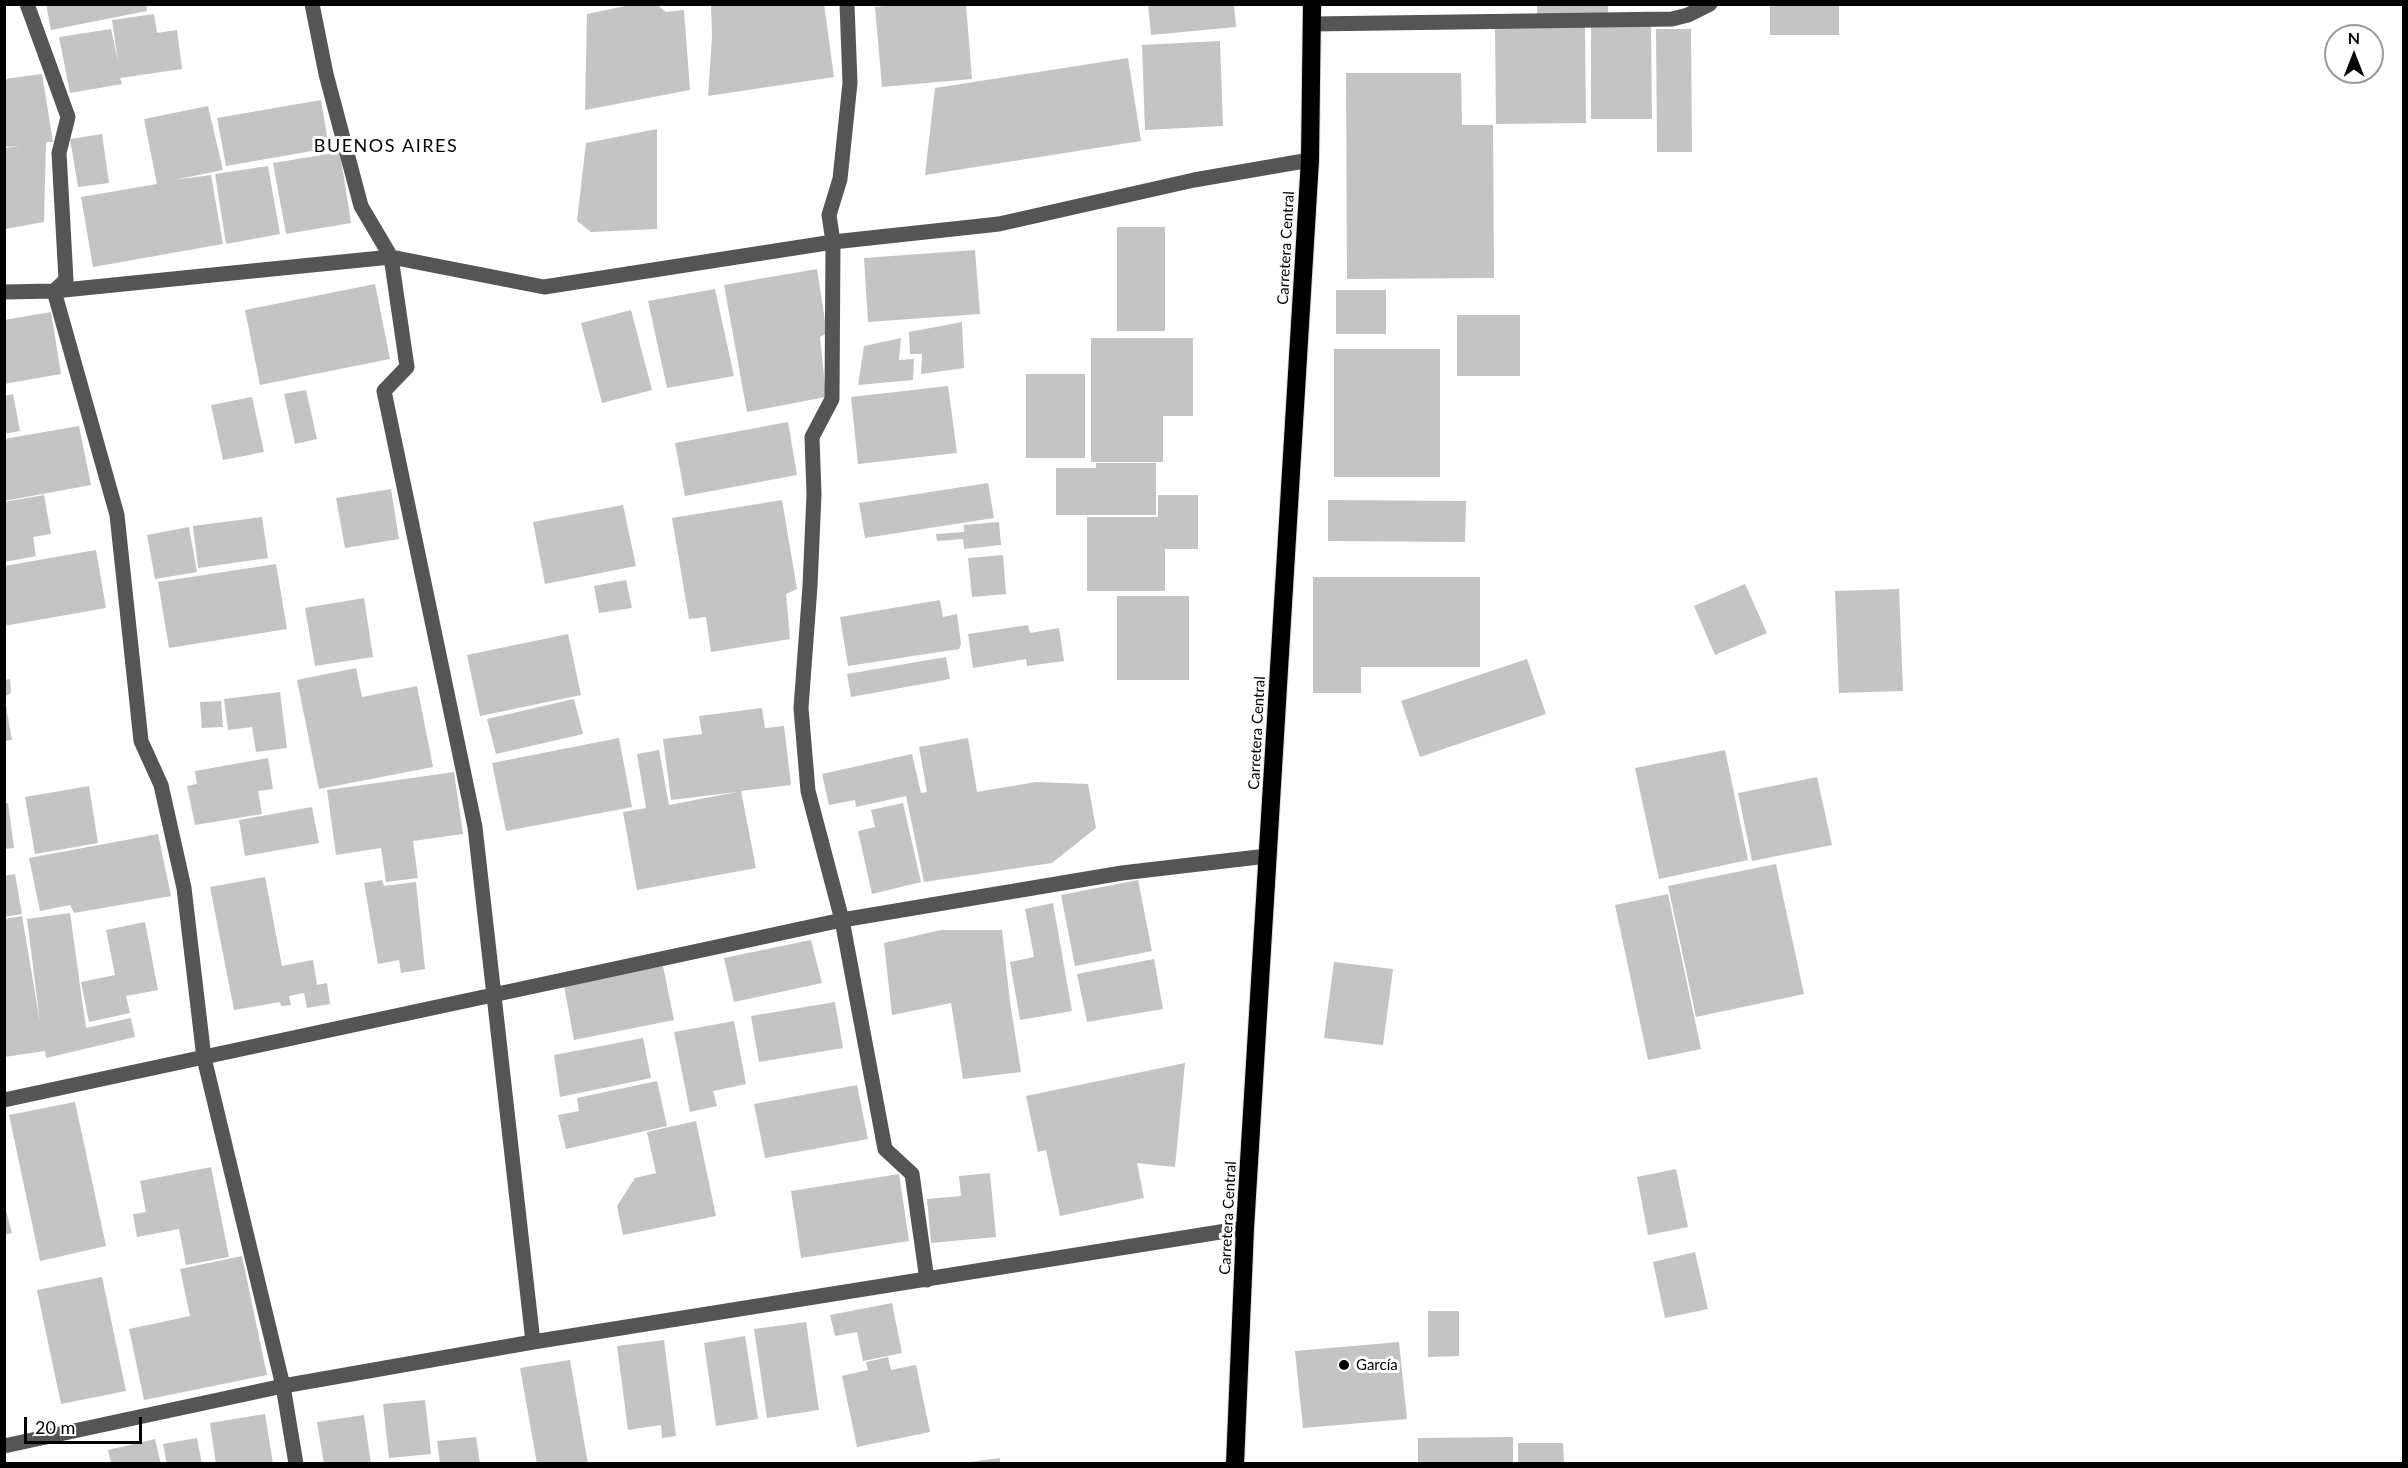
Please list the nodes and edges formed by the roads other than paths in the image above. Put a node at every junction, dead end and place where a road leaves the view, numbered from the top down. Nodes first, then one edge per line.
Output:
1 (27, 4) edge
2 (312, 4) edge
3 (847, 4) edge
4 (1312, 4) edge
5 (1710, 4) edge
6 (1312, 24) junction
7 (1310, 160) junction
8 (833, 242) junction
9 (391, 257) junction
10 (54, 291) junction
11 (4, 292) edge
12 (1267, 856) junction
13 (842, 920) junction
14 (494, 996) junction
15 (204, 1058) junction
16 (4, 1100) edge
17 (1245, 1228) junction
18 (927, 1280) junction
19 (533, 1342) junction
20 (283, 1386) junction
21 (4, 1446) edge
22 (296, 1464) edge
23 (1235, 1464) edge

1 - 10 street
2 - 9 street
3 - 8 street
4 - 6 highway, Carretera Central
5 - 6 street
6 - 7 highway, Carretera Central
7 - 8 street
7 - 12 highway, Carretera Central
8 - 9 street
8 - 13 street
9 - 10 street
9 - 14 street
10 - 11 street
10 - 15 street
12 - 13 street
12 - 17 highway, Carretera Central
13 - 14 street
13 - 18 street
14 - 15 street
14 - 19 street
15 - 16 street
15 - 20 street
17 - 18 street
17 - 23 highway, Carretera Central
18 - 19 street
19 - 20 street
20 - 21 street
20 - 22 street

